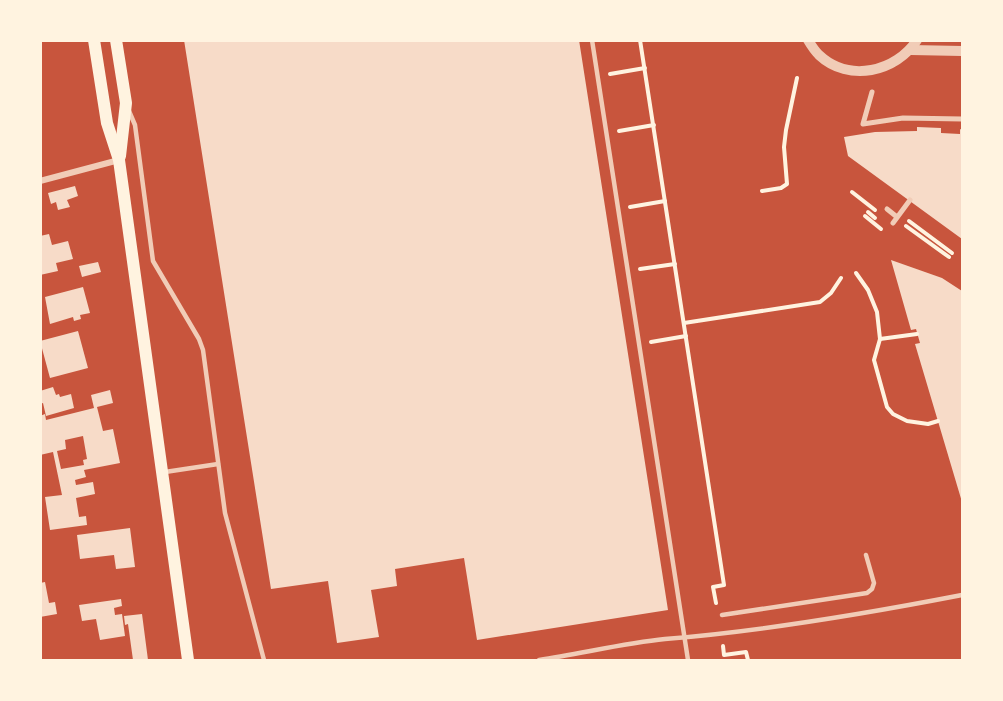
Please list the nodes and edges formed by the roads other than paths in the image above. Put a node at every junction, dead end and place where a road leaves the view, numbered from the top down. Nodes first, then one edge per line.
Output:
1 (94, 40) edge
2 (116, 40) edge
3 (592, 40) edge
4 (808, 40) edge
5 (917, 40) edge
6 (911, 50) junction
7 (963, 51) edge
8 (872, 92) dead end
9 (126, 103) junction
10 (963, 119) edge
11 (119, 160) junction
12 (40, 181) edge
13 (910, 200) dead end
14 (887, 209) dead end
15 (218, 464) junction
16 (162, 473) junction
17 (866, 555) dead end
18 (963, 595) edge
19 (722, 615) dead end
20 (685, 639) junction
21 (188, 660) edge
22 (264, 660) edge
23 (539, 660) edge
24 (688, 660) edge

1 - 11 main road
2 - 9 main road
3 - 20 lane
4 - 6 street
5 - 6 street
6 - 7 street
8 - 10 street
9 - 11 main road
9 - 15 lane
11 - 12 street
11 - 16 main road
13 - 14 street
15 - 16 lane
15 - 22 lane
16 - 21 main road
17 - 19 lane
18 - 20 lane
20 - 23 lane
20 - 24 lane

